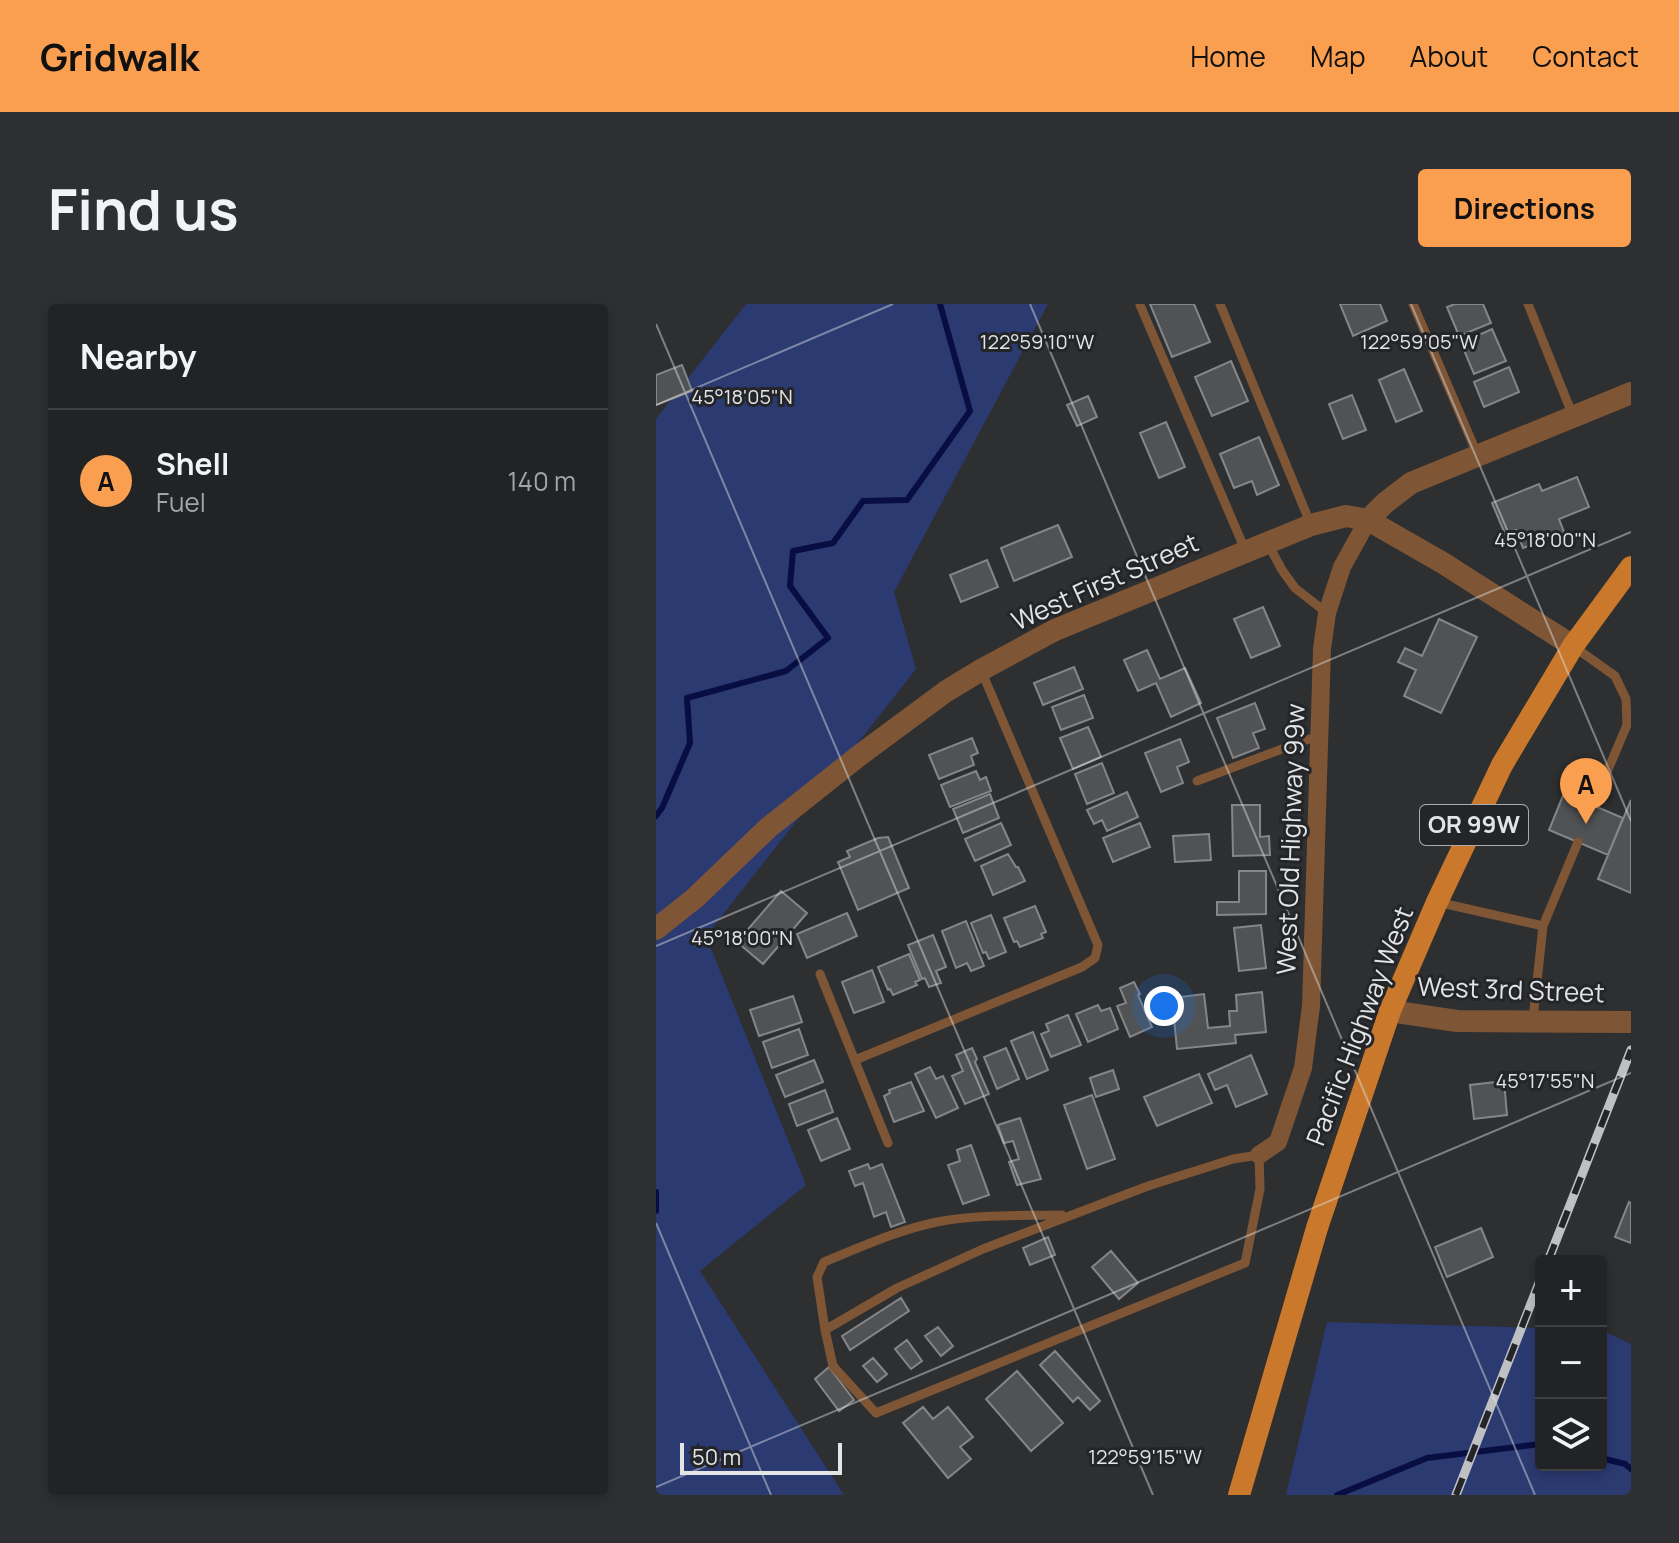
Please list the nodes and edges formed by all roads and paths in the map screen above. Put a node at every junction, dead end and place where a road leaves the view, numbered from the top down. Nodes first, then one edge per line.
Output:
1 (1220, 304) edge
2 (1413, 304) edge
3 (1528, 304) edge
4 (1140, 305) edge
5 (1631, 393) edge
6 (1573, 417) junction
7 (1478, 456) junction
8 (1368, 520) junction
9 (1311, 525) junction
10 (1267, 543) junction
11 (1246, 552) junction
12 (1631, 567) edge
13 (1327, 613) junction
14 (1573, 646) junction
15 (981, 670) junction
16 (1320, 736) junction
17 (1197, 781) dead end
18 (1593, 805) dead end
19 (1578, 842) dead end
20 (1437, 902) junction
21 (1543, 926) junction
22 (656, 929) edge
23 (820, 974) dead end
24 (1390, 1011) junction
25 (1533, 1022) junction
26 (1631, 1022) edge
27 (855, 1060) junction
28 (888, 1143) dead end
29 (1259, 1155) junction
30 (1071, 1215) junction
31 (825, 1330) junction
32 (1239, 1495) edge

1 - 9 lane
2 - 7 lane
3 - 6 lane
4 - 11 lane
5 - 6 street
6 - 7 street
7 - 8 street
8 - 9 street, West First Street
8 - 13 street, West Old Highway 99w
8 - 14 street
9 - 10 street, West First Street
10 - 11 street, West First Street
10 - 13 lane
11 - 15 street, West First Street
12 - 14 main road, Pacific Highway West / OR 99W
13 - 16 street, West Old Highway 99w
14 - 18 lane
14 - 20 main road, Pacific Highway West / OR 99W
15 - 22 street, West First Street
15 - 27 lane
16 - 17 lane
16 - 29 street, West Old Highway 99w
19 - 21 lane
20 - 21 lane
20 - 24 main road, Pacific Highway West / OR 99W
21 - 25 lane
23 - 27 lane
24 - 25 street, West 3rd Street
24 - 32 main road, Pacific Highway West / OR 99W
25 - 26 street, West 3rd Street
27 - 28 lane
29 - 30 lane
29 - 31 lane
30 - 31 lane
30 - 31 lane

